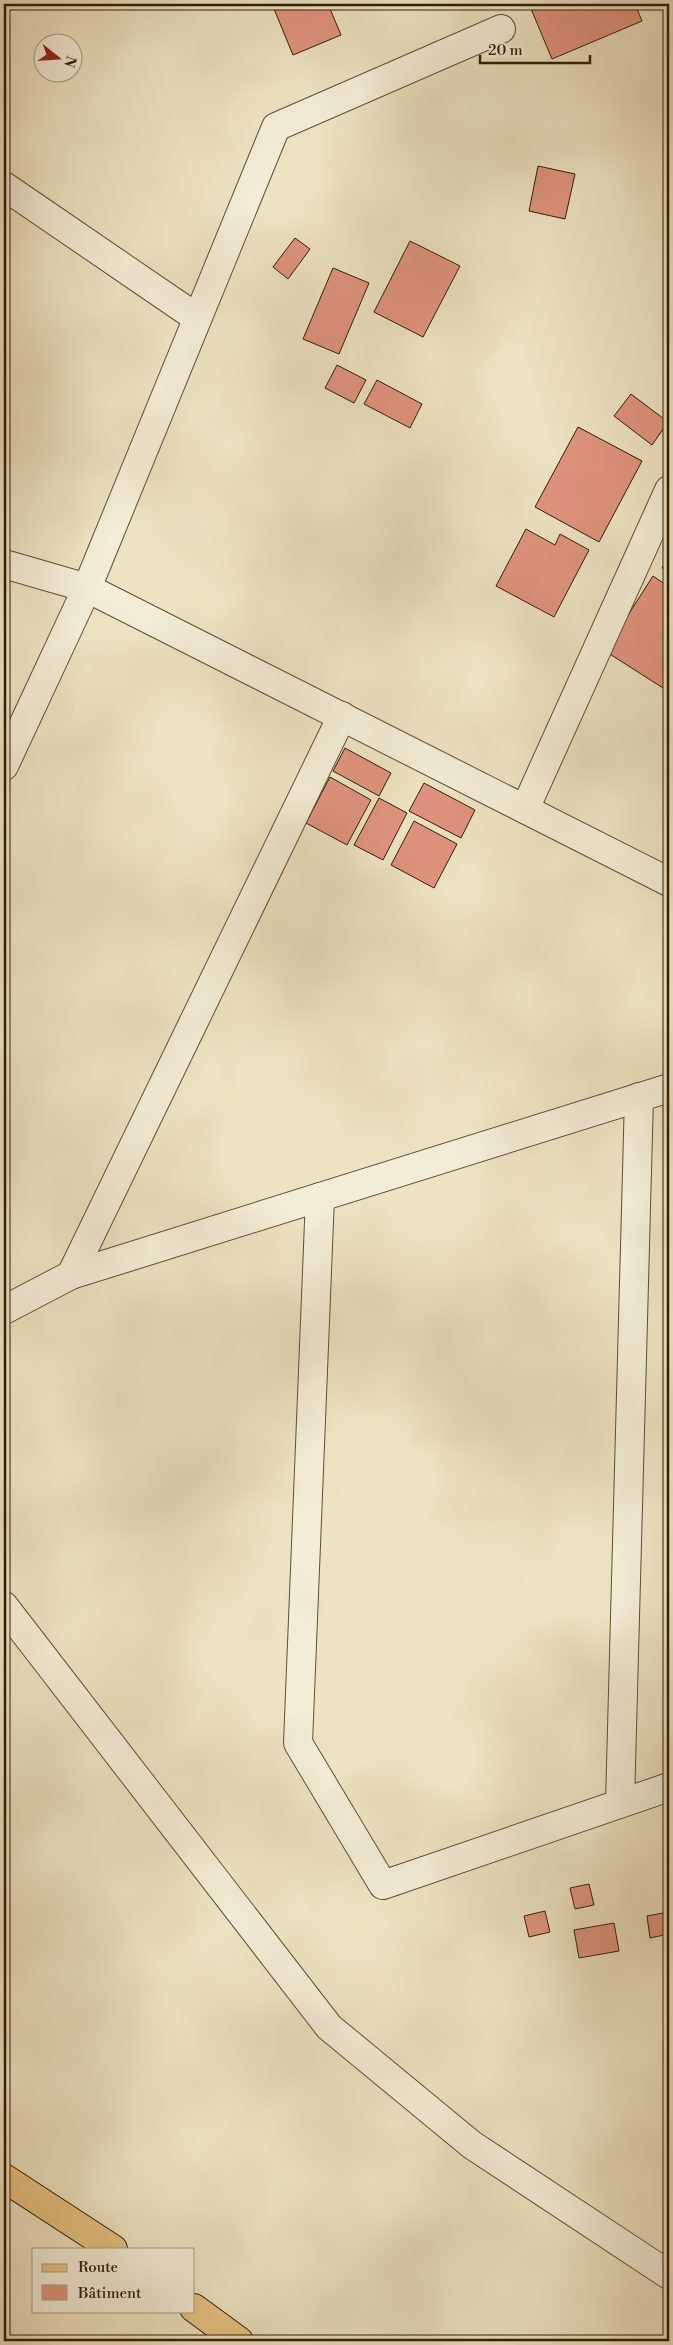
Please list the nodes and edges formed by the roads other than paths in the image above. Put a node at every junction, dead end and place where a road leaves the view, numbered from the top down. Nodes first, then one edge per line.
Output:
1 (501, 28) dead end
2 (4, 186) edge
3 (197, 318) junction
4 (669, 490) edge
5 (4, 564) edge
6 (87, 588) junction
7 (342, 716) junction
8 (4, 766) edge
9 (525, 809) junction
10 (669, 882) edge
11 (669, 1088) edge
12 (639, 1097) junction
13 (320, 1197) junction
14 (71, 1275) junction
15 (4, 1310) edge
16 (4, 1606) edge
17 (669, 1787) edge
18 (620, 1803) junction
19 (4, 2178) edge
20 (111, 2248) edge
21 (669, 2275) edge
22 (195, 2309) edge
23 (239, 2341) edge

1 - 3 street
2 - 3 street
3 - 6 street
4 - 9 street
5 - 6 street
6 - 7 street
6 - 8 street
7 - 9 street
7 - 14 street
9 - 10 street
11 - 12 street
12 - 13 street
12 - 18 street
13 - 14 street
13 - 18 street
14 - 15 street
16 - 21 street
17 - 18 street
19 - 20 main road
22 - 23 main road

